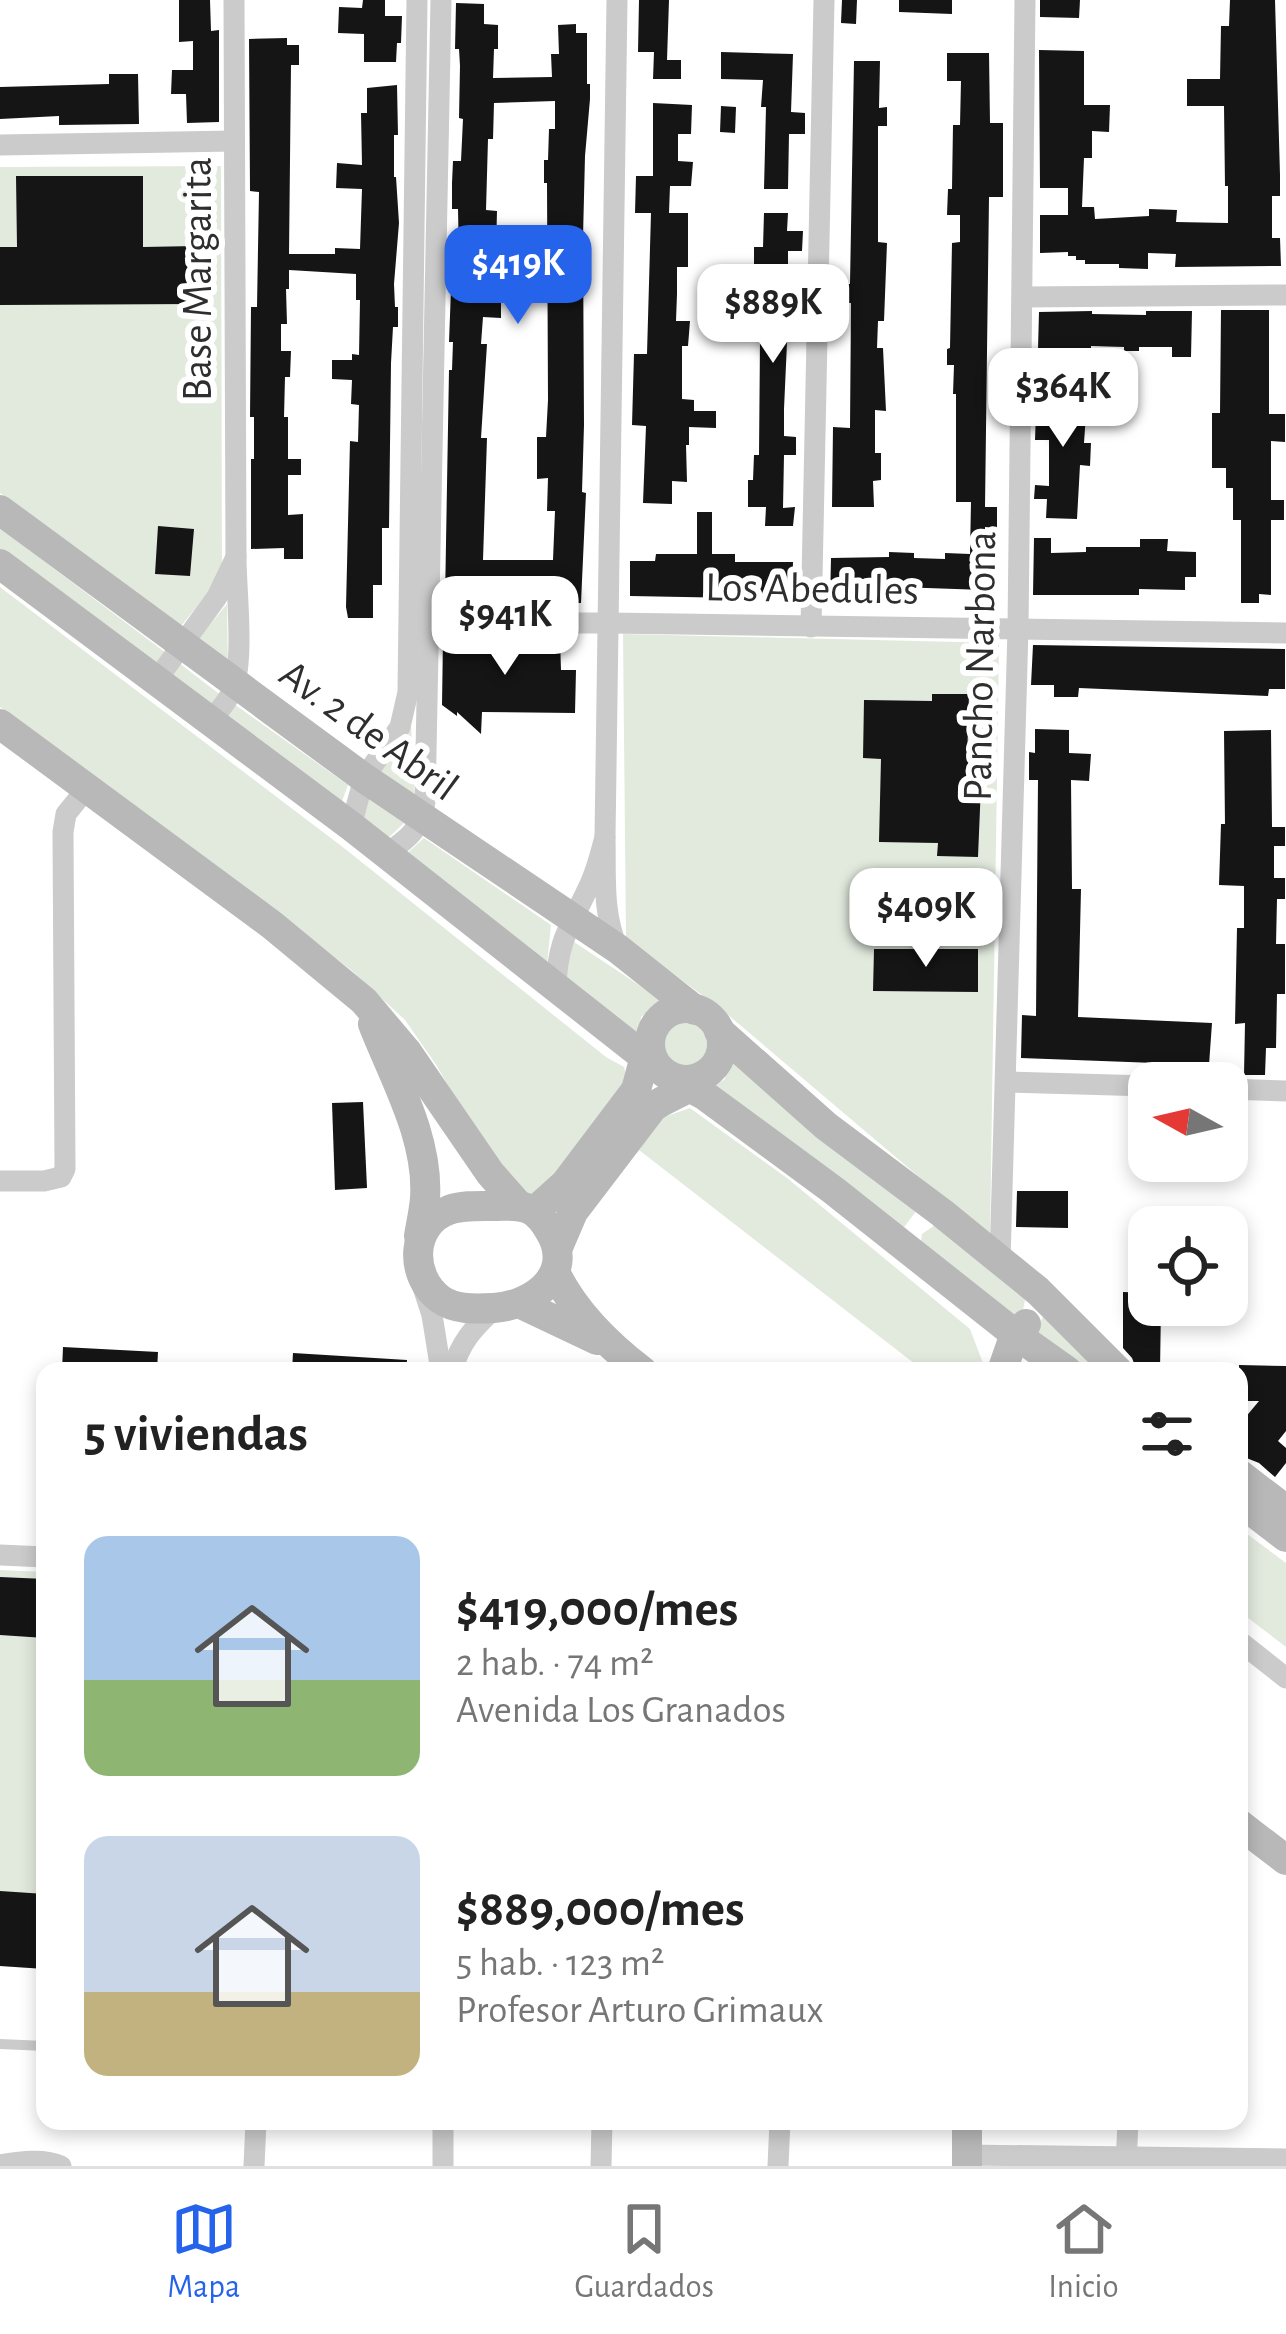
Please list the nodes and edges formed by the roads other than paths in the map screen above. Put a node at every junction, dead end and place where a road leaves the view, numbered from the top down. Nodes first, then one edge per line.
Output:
1 (234, 0) edge
2 (417, 0) edge
3 (441, 0) edge
4 (616, 0) edge
5 (824, 0) edge
6 (1025, 0) edge
7 (235, 141) junction
8 (0, 145) edge
9 (1286, 295) edge
10 (1023, 298) junction
11 (0, 510) edge
12 (236, 557) junction
13 (0, 564) edge
14 (420, 622) junction
15 (609, 622) junction
16 (811, 627) junction
17 (1018, 629) junction
18 (1286, 634) edge
19 (182, 646) junction
20 (155, 682) junction
21 (235, 684) junction
22 (209, 722) junction
23 (0, 724) edge
24 (364, 778) junction
25 (86, 788) junction
26 (422, 819) junction
27 (351, 826) junction
28 (605, 837) junction
29 (386, 854) junction
30 (572, 920) junction
31 (618, 949) junction
32 (556, 986) junction
33 (364, 1001) junction
34 (695, 1010) junction
35 (719, 1031) junction
36 (670, 1068) junction
37 (1007, 1082) junction
38 (1128, 1085) edge
39 (1248, 1089) edge
40 (1286, 1090) edge
41 (0, 1180) edge
42 (527, 1208) junction
43 (942, 1213) junction
44 (910, 1251) junction
45 (556, 1259) junction
46 (418, 1261) junction
47 (1000, 1261) junction
48 (1038, 1292) junction
49 (508, 1306) junction
50 (1015, 1334) junction
51 (613, 1360) edge
52 (440, 1362) edge
53 (455, 1362) edge
54 (1005, 1362) edge
55 (1054, 1362) edge
56 (1109, 1362) edge
57 (1248, 1481) edge
58 (1248, 1509) edge
59 (1286, 1510) edge
60 (1286, 1537) edge
61 (0, 1555) edge
62 (36, 1557) edge
63 (1248, 1648) edge
64 (1286, 1678) edge
65 (1248, 1831) edge
66 (1286, 1860) edge
67 (0, 2044) edge
68 (36, 2046) edge
69 (256, 2130) edge
70 (443, 2130) edge
71 (602, 2130) edge
72 (780, 2130) edge
73 (968, 2130) edge
74 (1128, 2130) edge
75 (1286, 2159) edge
76 (967, 2160) edge
77 (1126, 2162) edge
78 (0, 2165) edge
79 (61, 2166) edge
80 (254, 2166) edge
81 (442, 2166) edge
82 (602, 2166) edge
83 (778, 2166) edge

1 - 7 street, Base Margarita
2 - 14 street
3 - 14 street
4 - 15 street
5 - 16 street
6 - 10 street, Pancho Narbona
7 - 8 street
7 - 12 street, Base Margarita
9 - 10 street
10 - 17 street, Pancho Narbona
11 - 19 main road, Av. 2 de Abril
12 - 19 street, Base Margarita
12 - 21 street, Base Margarita
13 - 20 main road
14 - 15 street, Los Abedules
14 - 24 street
14 - 26 street
15 - 16 street, Los Abedules
15 - 28 street
16 - 17 street, Los Abedules
17 - 18 street, Los Abedules
17 - 37 street, Pancho Narbona
19 - 20 street, Base Margarita
19 - 21 main road, Av. 2 de Abril
20 - 22 main road
21 - 22 street
21 - 24 main road, Av. 2 de Abril
22 - 27 main road
23 - 25 main road
24 - 26 main road, Av. 2 de Abril
24 - 27 street
25 - 33 main road
25 - 41 street
26 - 29 street
26 - 30 main road, Av. 2 de Abril
27 - 29 main road
28 - 30 street
28 - 31 street
29 - 32 main road
30 - 31 main road, Av. 2 de Abril
30 - 32 street
31 - 34 main road, Av. 2 de Abril
32 - 36 main road
33 - 42 main road
33 - 46 main road
34 - 35 main road
34 - 36 main road
35 - 36 main road
35 - 43 main road
36 - 42 main road
36 - 44 main road
36 - 45 main road
37 - 38 street
37 - 47 street, Pancho Narbona
39 - 40 street
42 - 45 main road
42 - 46 main road
43 - 44 main road
43 - 47 main road
44 - 50 main road
45 - 49 main road
45 - 51 main road
46 - 49 main road
46 - 52 street
47 - 48 main road
48 - 50 main road
48 - 56 main road
49 - 51 main road
49 - 53 street
50 - 54 main road
50 - 55 main road
57 - 59 main road
58 - 60 main road
61 - 62 street
63 - 64 street
65 - 66 main road
67 - 68 lane
69 - 80 street
70 - 81 street
71 - 82 street
72 - 83 street
73 - 76 main road
74 - 77 street
75 - 77 street
76 - 77 street
78 - 79 street

